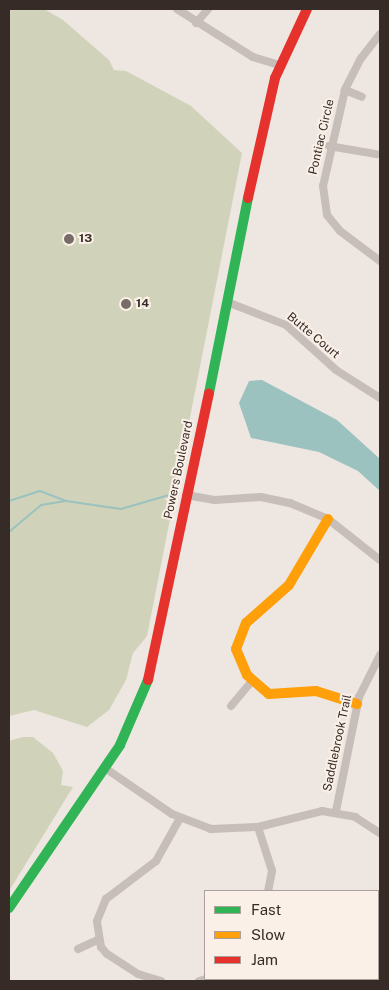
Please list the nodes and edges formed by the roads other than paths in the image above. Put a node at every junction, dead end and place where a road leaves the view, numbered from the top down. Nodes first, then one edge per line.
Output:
1 (177, 9) edge
2 (208, 9) edge
3 (306, 9) edge
4 (196, 23) junction
5 (380, 34) edge
6 (279, 65) junction
7 (345, 90) junction
8 (362, 97) dead end
9 (330, 146) junction
10 (376, 154) dead end
11 (380, 261) edge
12 (227, 302) junction
13 (380, 398) edge
14 (186, 495) junction
15 (328, 519) junction
16 (380, 560) edge
17 (380, 655) edge
18 (252, 681) junction
19 (357, 704) junction
20 (231, 706) dead end
21 (105, 768) junction
22 (336, 811) junction
23 (180, 818) junction
24 (258, 827) junction
25 (380, 833) edge
26 (268, 890) edge
27 (9, 908) edge
28 (99, 940) junction
29 (78, 949) dead end
30 (161, 981) edge

1 - 4 street
2 - 4 street
3 - 6 main road, Powers Boulevard
4 - 6 street
5 - 7 street, Pontiac Circle
6 - 12 main road, Powers Boulevard
7 - 8 street
7 - 9 street, Pontiac Circle
9 - 10 street
9 - 11 street, Pontiac Circle
12 - 13 street, Butte Court
12 - 14 main road, Powers Boulevard
14 - 15 street
14 - 21 main road, Powers Boulevard
15 - 16 street
15 - 18 main road
17 - 19 street, Saddlebrook Trail
18 - 19 main road
18 - 20 street
19 - 22 street, Saddlebrook Trail
21 - 23 street
21 - 27 main road, Powers Boulevard
22 - 24 street
22 - 25 street
23 - 24 street
23 - 28 street
24 - 26 street
28 - 29 street
28 - 30 street

